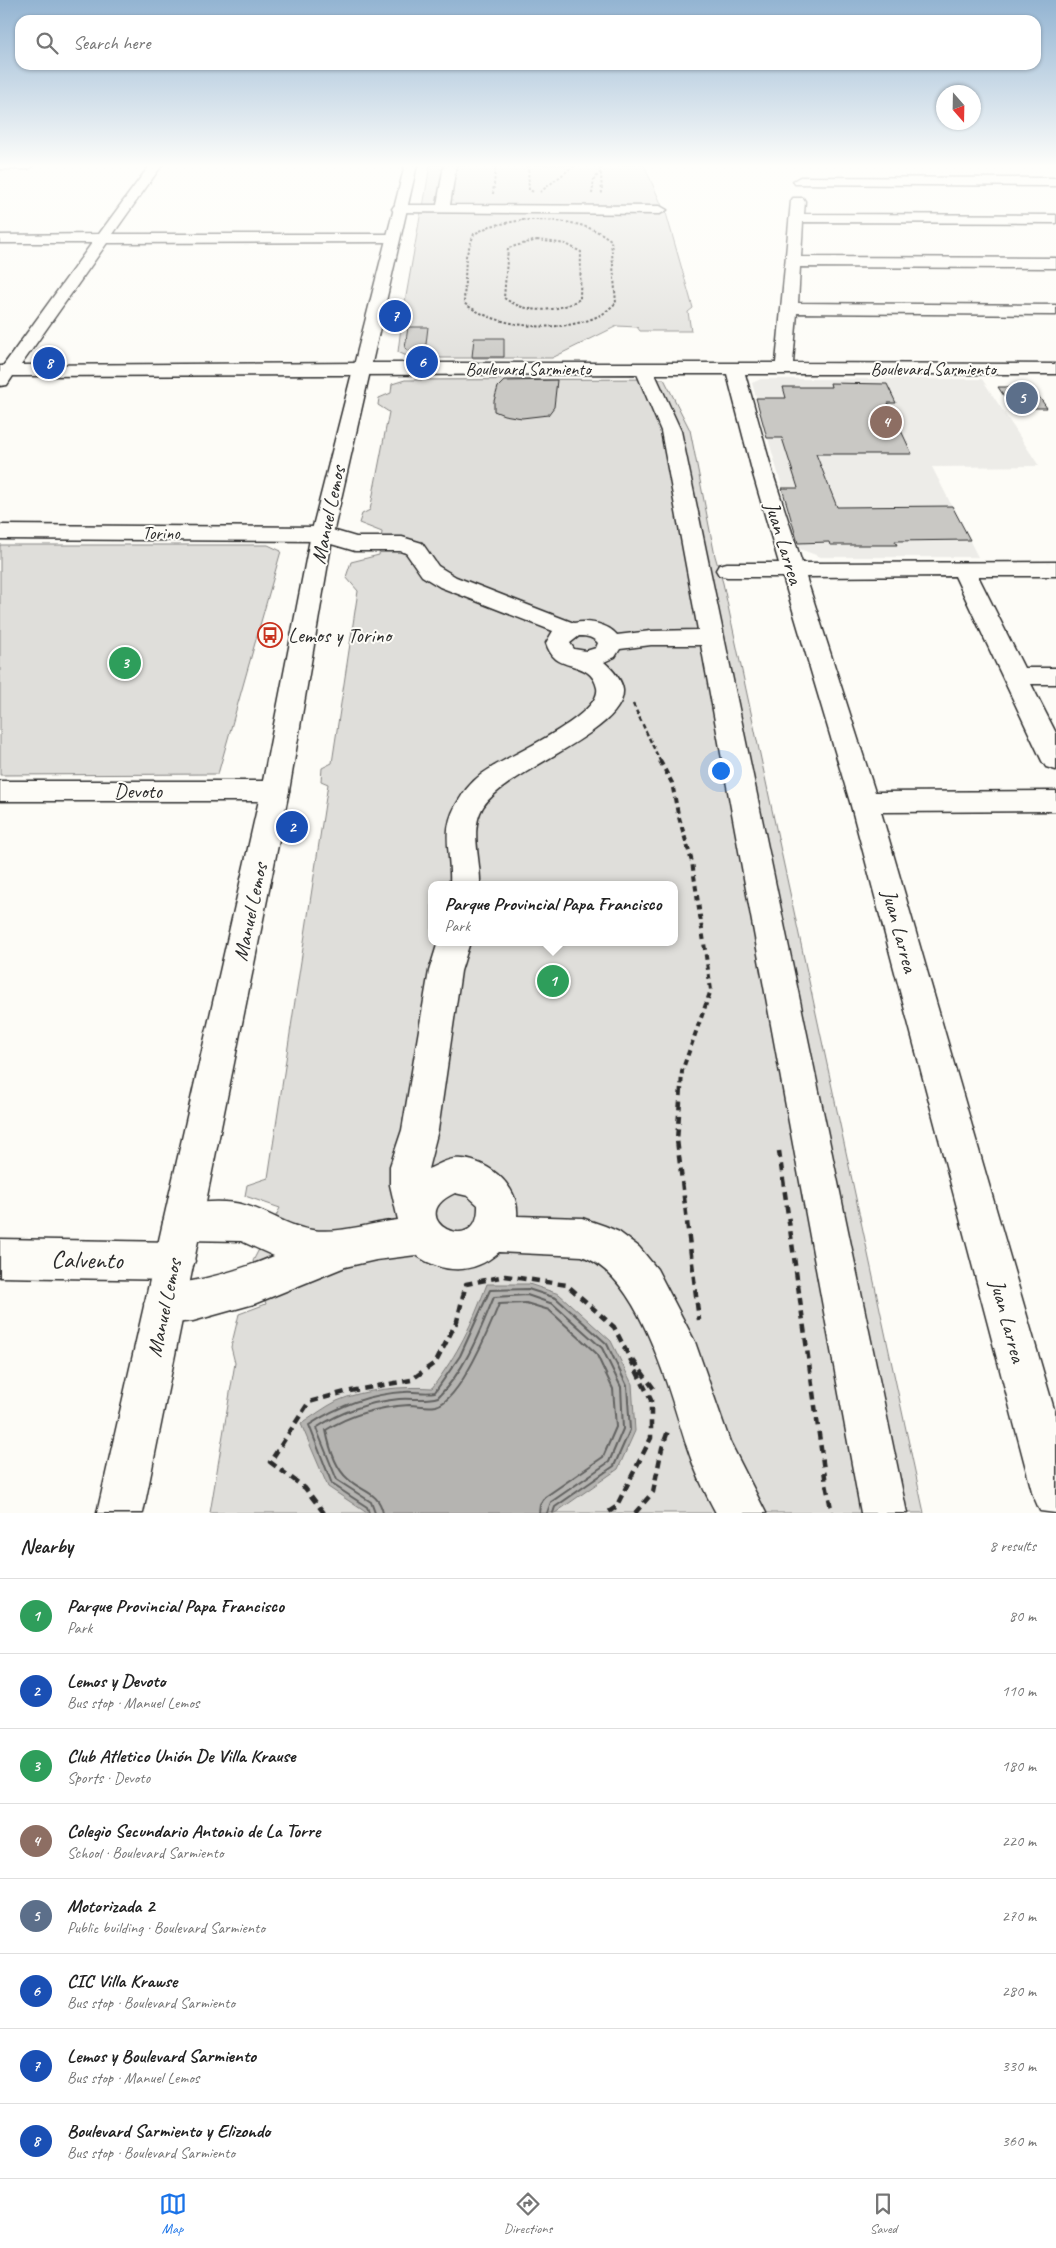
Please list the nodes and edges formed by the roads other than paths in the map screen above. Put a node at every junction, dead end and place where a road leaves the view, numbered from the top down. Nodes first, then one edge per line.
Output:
1 (105, 236) edge
2 (795, 236) edge
3 (394, 238) joint
4 (0, 239) edge
5 (103, 239) junction
6 (792, 262) junction
7 (1056, 263) edge
8 (789, 308) junction
9 (1056, 310) edge
10 (362, 368) junction
11 (1056, 368) edge
12 (784, 369) junction
13 (644, 370) junction
14 (735, 370) junction
15 (3, 374) edge
16 (0, 532) edge
17 (322, 534) junction
18 (963, 569) junction
19 (1056, 569) edge
20 (727, 570) dead end
21 (792, 570) junction
22 (571, 630) junction
23 (712, 638) junction
24 (610, 643) junction
25 (587, 659) junction
26 (1015, 676) junction
27 (1056, 676) edge
28 (1056, 761) edge
29 (0, 791) edge
30 (275, 791) junction
31 (1056, 801) edge
32 (864, 802) junction
33 (465, 881) edge
34 (453, 946) edge
35 (183, 1222) junction
36 (419, 1223) junction
37 (490, 1233) junction
38 (344, 1248) junction
39 (0, 1258) edge
40 (175, 1261) junction
41 (165, 1304) junction
42 (1056, 1495) edge
43 (120, 1513) edge
44 (743, 1513) edge
45 (884, 1513) edge

1 - 5 street
2 - 6 street
3 - 5 street
3 - 10 street, Manuel Lemos
4 - 5 street
5 - 15 street
6 - 7 street
6 - 8 street
8 - 9 street
8 - 12 street
10 - 13 street, Boulevard Sarmiento
10 - 15 street, Boulevard Sarmiento
10 - 17 street, Manuel Lemos
11 - 12 street, Boulevard Sarmiento
12 - 14 street, Boulevard Sarmiento
13 - 14 street, Boulevard Sarmiento
13 - 23 street
14 - 21 street, Juan Larrea
16 - 17 street, Torino
17 - 22 street, Torino
17 - 30 street, Manuel Lemos
18 - 19 street
18 - 21 street
18 - 26 street
20 - 21 street
21 - 32 street, Juan Larrea
22 - 24 street
22 - 25 street
23 - 24 street
23 - 45 street
24 - 25 street
25 - 33 street
26 - 27 street
26 - 28 street
29 - 30 street, Devoto
30 - 35 street, Manuel Lemos
31 - 32 street
32 - 42 street, Juan Larrea
34 - 36 street
35 - 38 street
35 - 40 street, Manuel Lemos
36 - 37 street
36 - 37 street
36 - 38 street
37 - 44 street
38 - 41 street
39 - 40 street, Calvento
40 - 41 street, Manuel Lemos
41 - 43 street, Manuel Lemos

